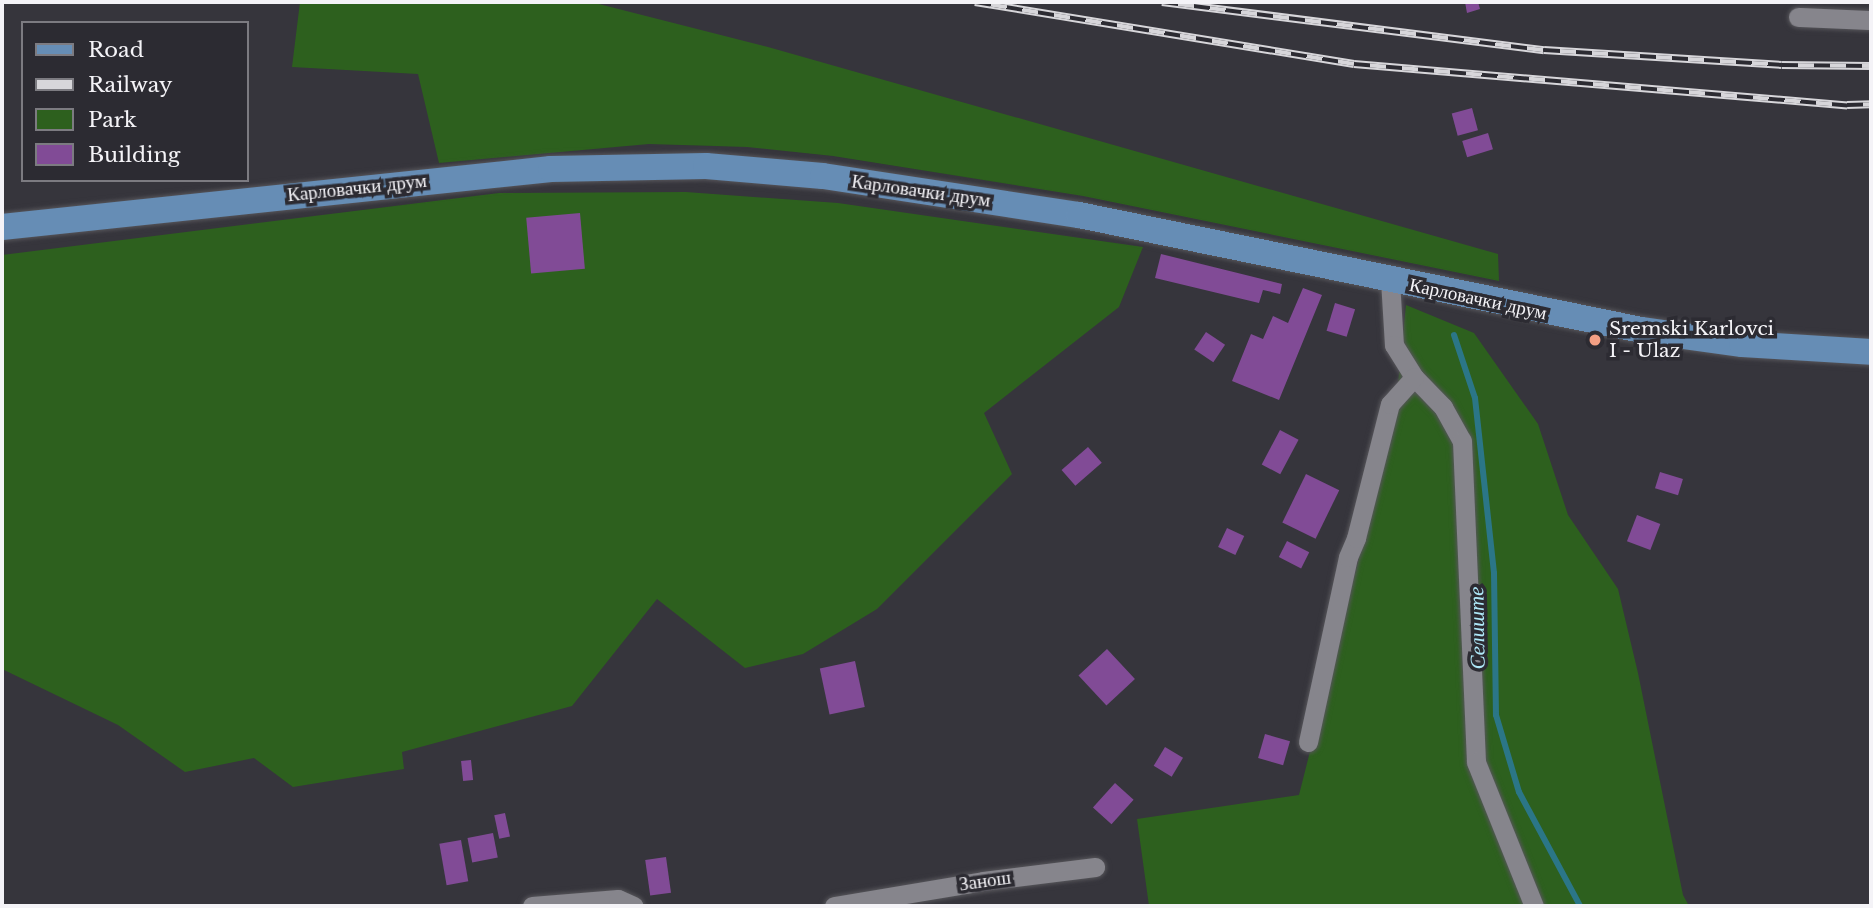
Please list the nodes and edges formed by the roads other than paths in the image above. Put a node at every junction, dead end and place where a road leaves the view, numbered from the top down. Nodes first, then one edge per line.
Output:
1 (1798, 17) dead end
2 (1871, 20) edge
3 (2, 227) edge
4 (1390, 280) junction
5 (1871, 352) edge
6 (1414, 377) junction
7 (1308, 742) dead end
8 (1095, 867) dead end
9 (532, 906) edge
10 (634, 906) edge
11 (834, 906) edge
12 (1534, 906) edge

1 - 2 street
3 - 4 main road, Карловачки друм
4 - 5 main road, Карловачки друм
4 - 6 street
6 - 7 street
6 - 12 street
8 - 11 street, Занош
9 - 10 street

